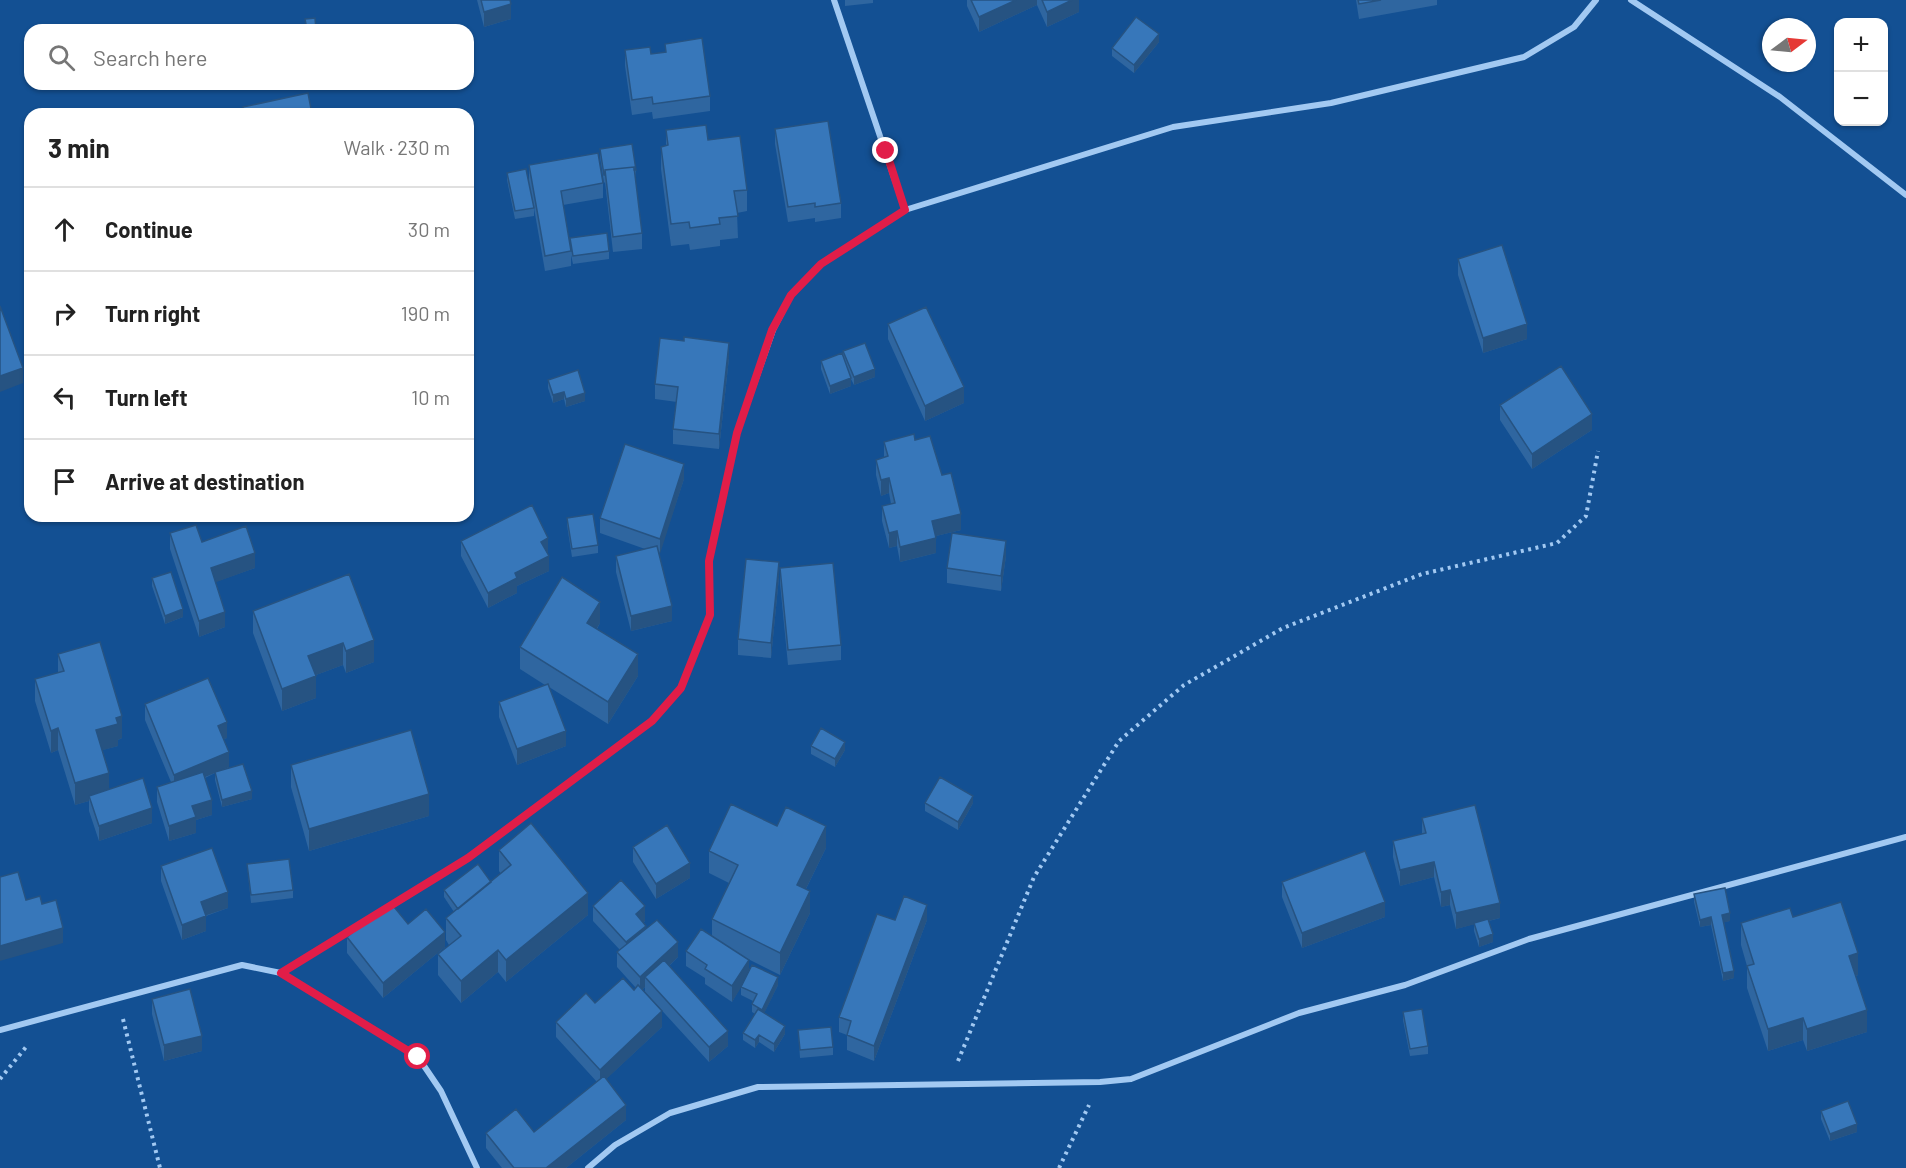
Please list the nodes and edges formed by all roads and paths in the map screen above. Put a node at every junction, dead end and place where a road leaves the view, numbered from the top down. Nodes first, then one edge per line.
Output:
1 (834, 0) edge
2 (1596, 0) edge
3 (1631, 0) edge
4 (1906, 195) edge
5 (905, 210) junction
6 (1598, 451) dead end
7 (1906, 837) edge
8 (281, 973) junction
9 (118, 998) junction
10 (0, 1030) edge
11 (949, 1082) junction
12 (1100, 1082) junction
13 (160, 1168) edge
14 (477, 1168) edge
15 (588, 1168) edge
16 (1059, 1168) edge

1 - 5 street
2 - 5 street
3 - 4 street
5 - 8 street
6 - 11 path
7 - 12 street
8 - 9 street
8 - 14 street
9 - 10 street
9 - 13 path
11 - 12 street
11 - 15 street
12 - 16 path

